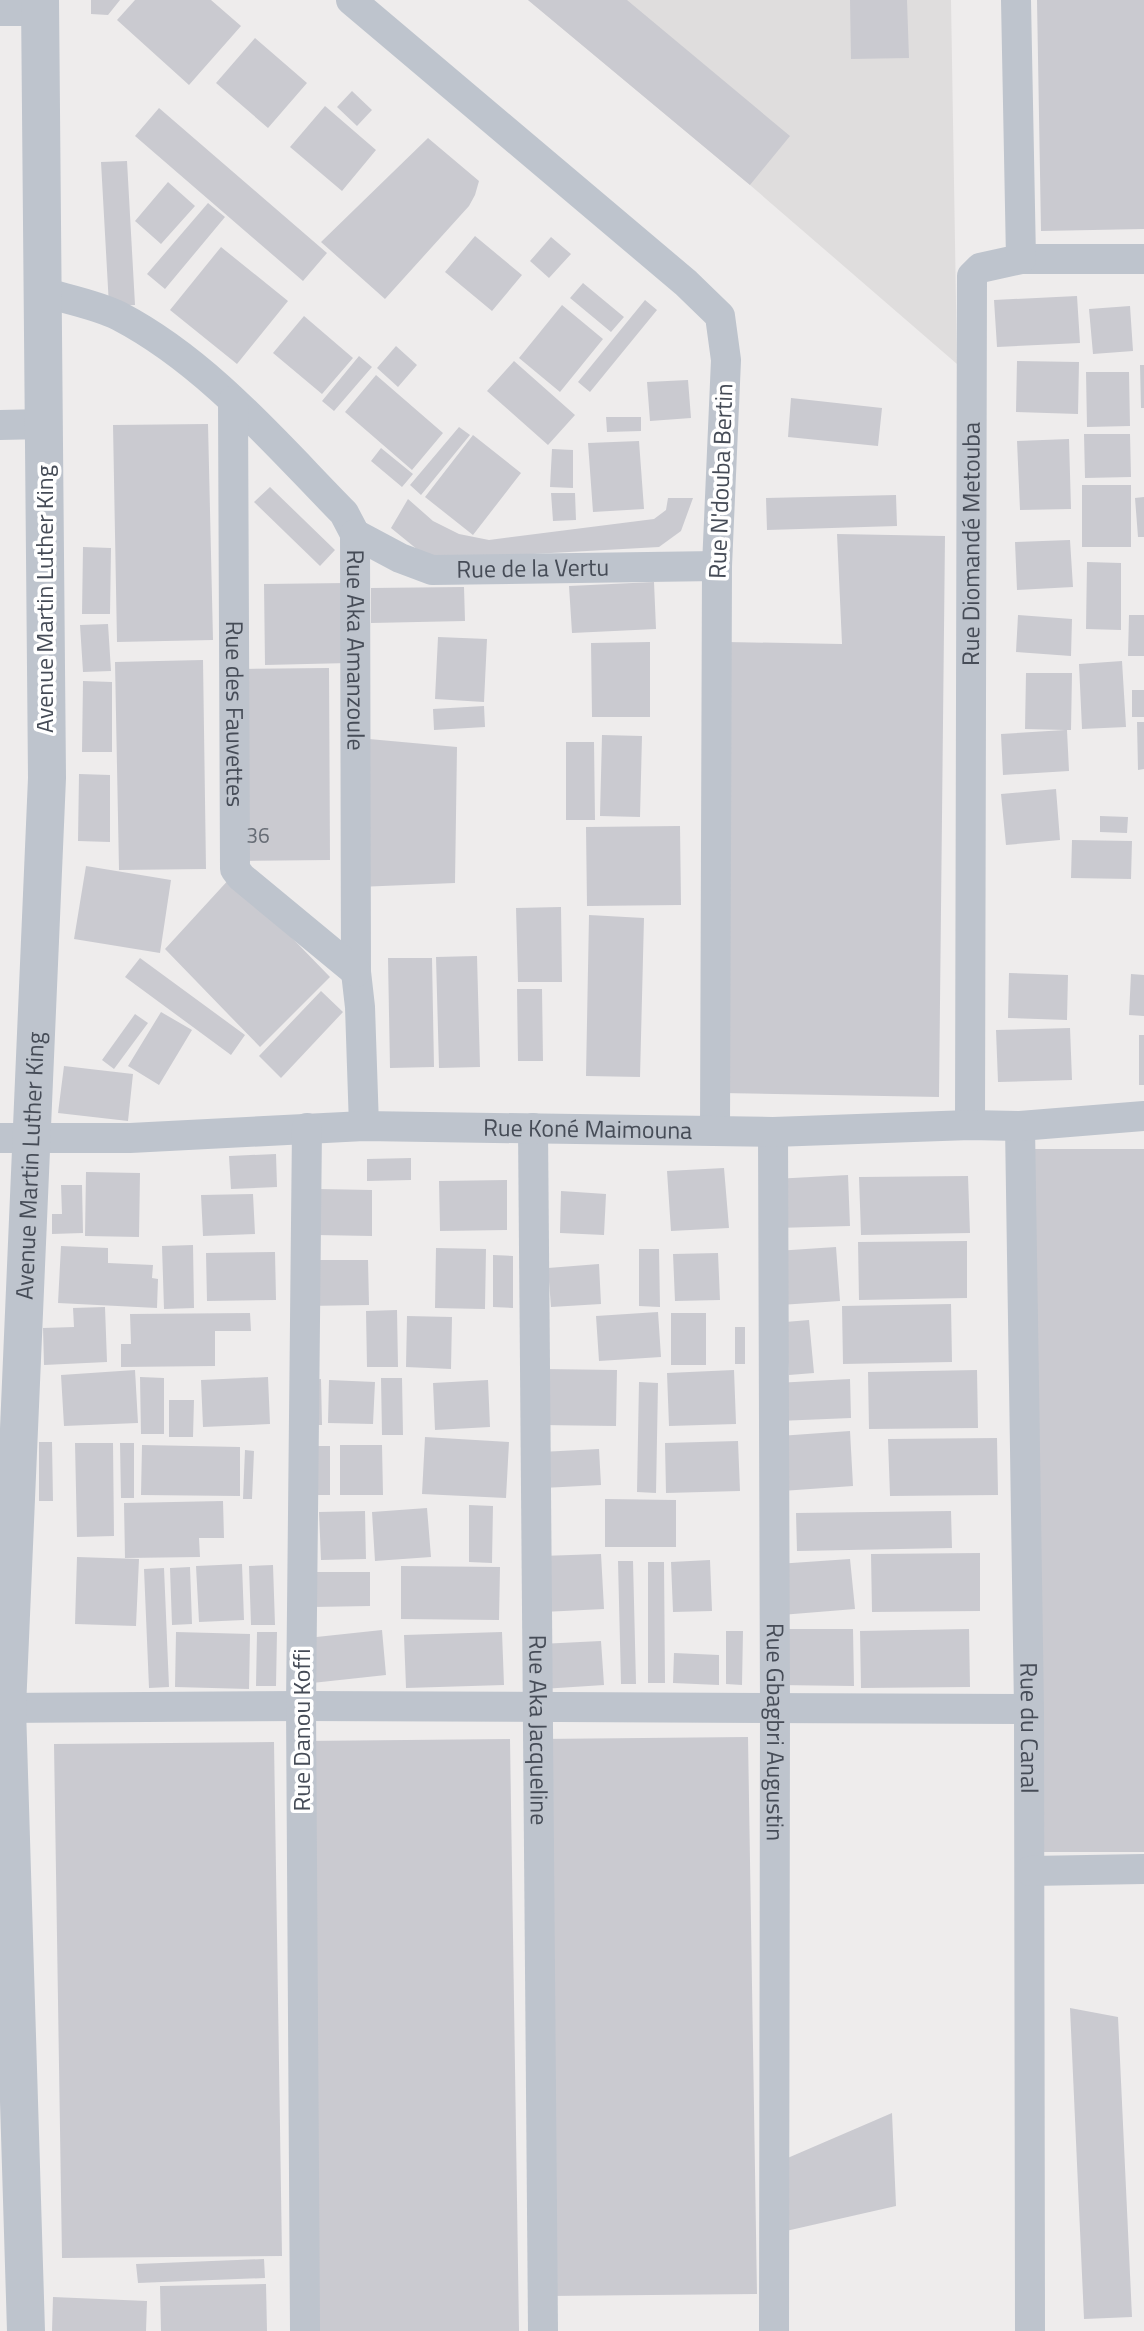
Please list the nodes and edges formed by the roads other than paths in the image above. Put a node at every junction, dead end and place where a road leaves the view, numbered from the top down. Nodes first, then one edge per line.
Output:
1 (351, 0) edge
2 (1016, 0) edge
3 (40, 6) edge
4 (0, 11) edge
5 (1021, 259) junction
6 (1144, 259) edge
7 (43, 292) junction
8 (233, 401) junction
9 (44, 424) junction
10 (0, 425) edge
11 (355, 534) junction
12 (716, 566) junction
13 (356, 972) junction
14 (1144, 1116) edge
15 (970, 1125) junction
16 (364, 1126) junction
17 (1020, 1126) junction
18 (307, 1128) junction
19 (533, 1128) junction
20 (715, 1131) junction
21 (773, 1132) junction
22 (16, 1139) edge
23 (301, 1706) junction
24 (3, 1708) edge
25 (538, 1709) junction
26 (775, 1709) junction
27 (1029, 1709) junction
28 (1144, 1869) edge
29 (1030, 1871) junction
30 (7, 1928) edge
31 (26, 2331) edge
32 (304, 2331) edge
33 (543, 2331) edge
34 (774, 2331) edge
35 (1030, 2331) edge

1 - 12 street, Rue N'douba Bertin
2 - 5 street
3 - 4 street
3 - 7 street, Avenue Martin Luther King
5 - 6 street, Rue Diomandé Metouba
5 - 15 street, Rue Diomandé Metouba
7 - 8 street, Rue Aka Amanzoule
7 - 9 street, Avenue Martin Luther King
8 - 11 street, Rue Aka Amanzoule
8 - 13 street, Rue des Fauvettes
9 - 10 street
9 - 22 street, Avenue Martin Luther King
11 - 12 street, Rue de la Vertu
11 - 13 street, Rue Aka Amanzoule
12 - 20 street, Rue N'douba Bertin
13 - 16 street, Rue Aka Amanzoule
14 - 17 street, Rue Koné Maimouna
15 - 17 street, Rue Koné Maimouna
15 - 21 street, Rue Koné Maimouna
16 - 18 street, Rue Koné Maimouna
16 - 19 street, Rue Koné Maimouna
17 - 27 street, Rue du Canal
18 - 22 street, Rue Koné Maimouna
18 - 23 street, Rue Danou Koffi
19 - 20 street, Rue Koné Maimouna
19 - 25 street, Rue Aka Jacqueline
20 - 21 street, Rue Koné Maimouna
21 - 26 street, Rue Gbagbri Augustin
22 - 24 street, Avenue Martin Luther King
23 - 24 street
23 - 25 street
23 - 32 street, Rue Danou Koffi
24 - 30 street, Avenue Martin Luther King
25 - 26 street
25 - 33 street, Rue Aka Jacqueline
26 - 27 street
26 - 34 street, Rue Gbagbri Augustin
27 - 29 street, Rue du Canal
28 - 29 street
29 - 35 street, Rue du Canal
30 - 31 street, Avenue Martin Luther King

